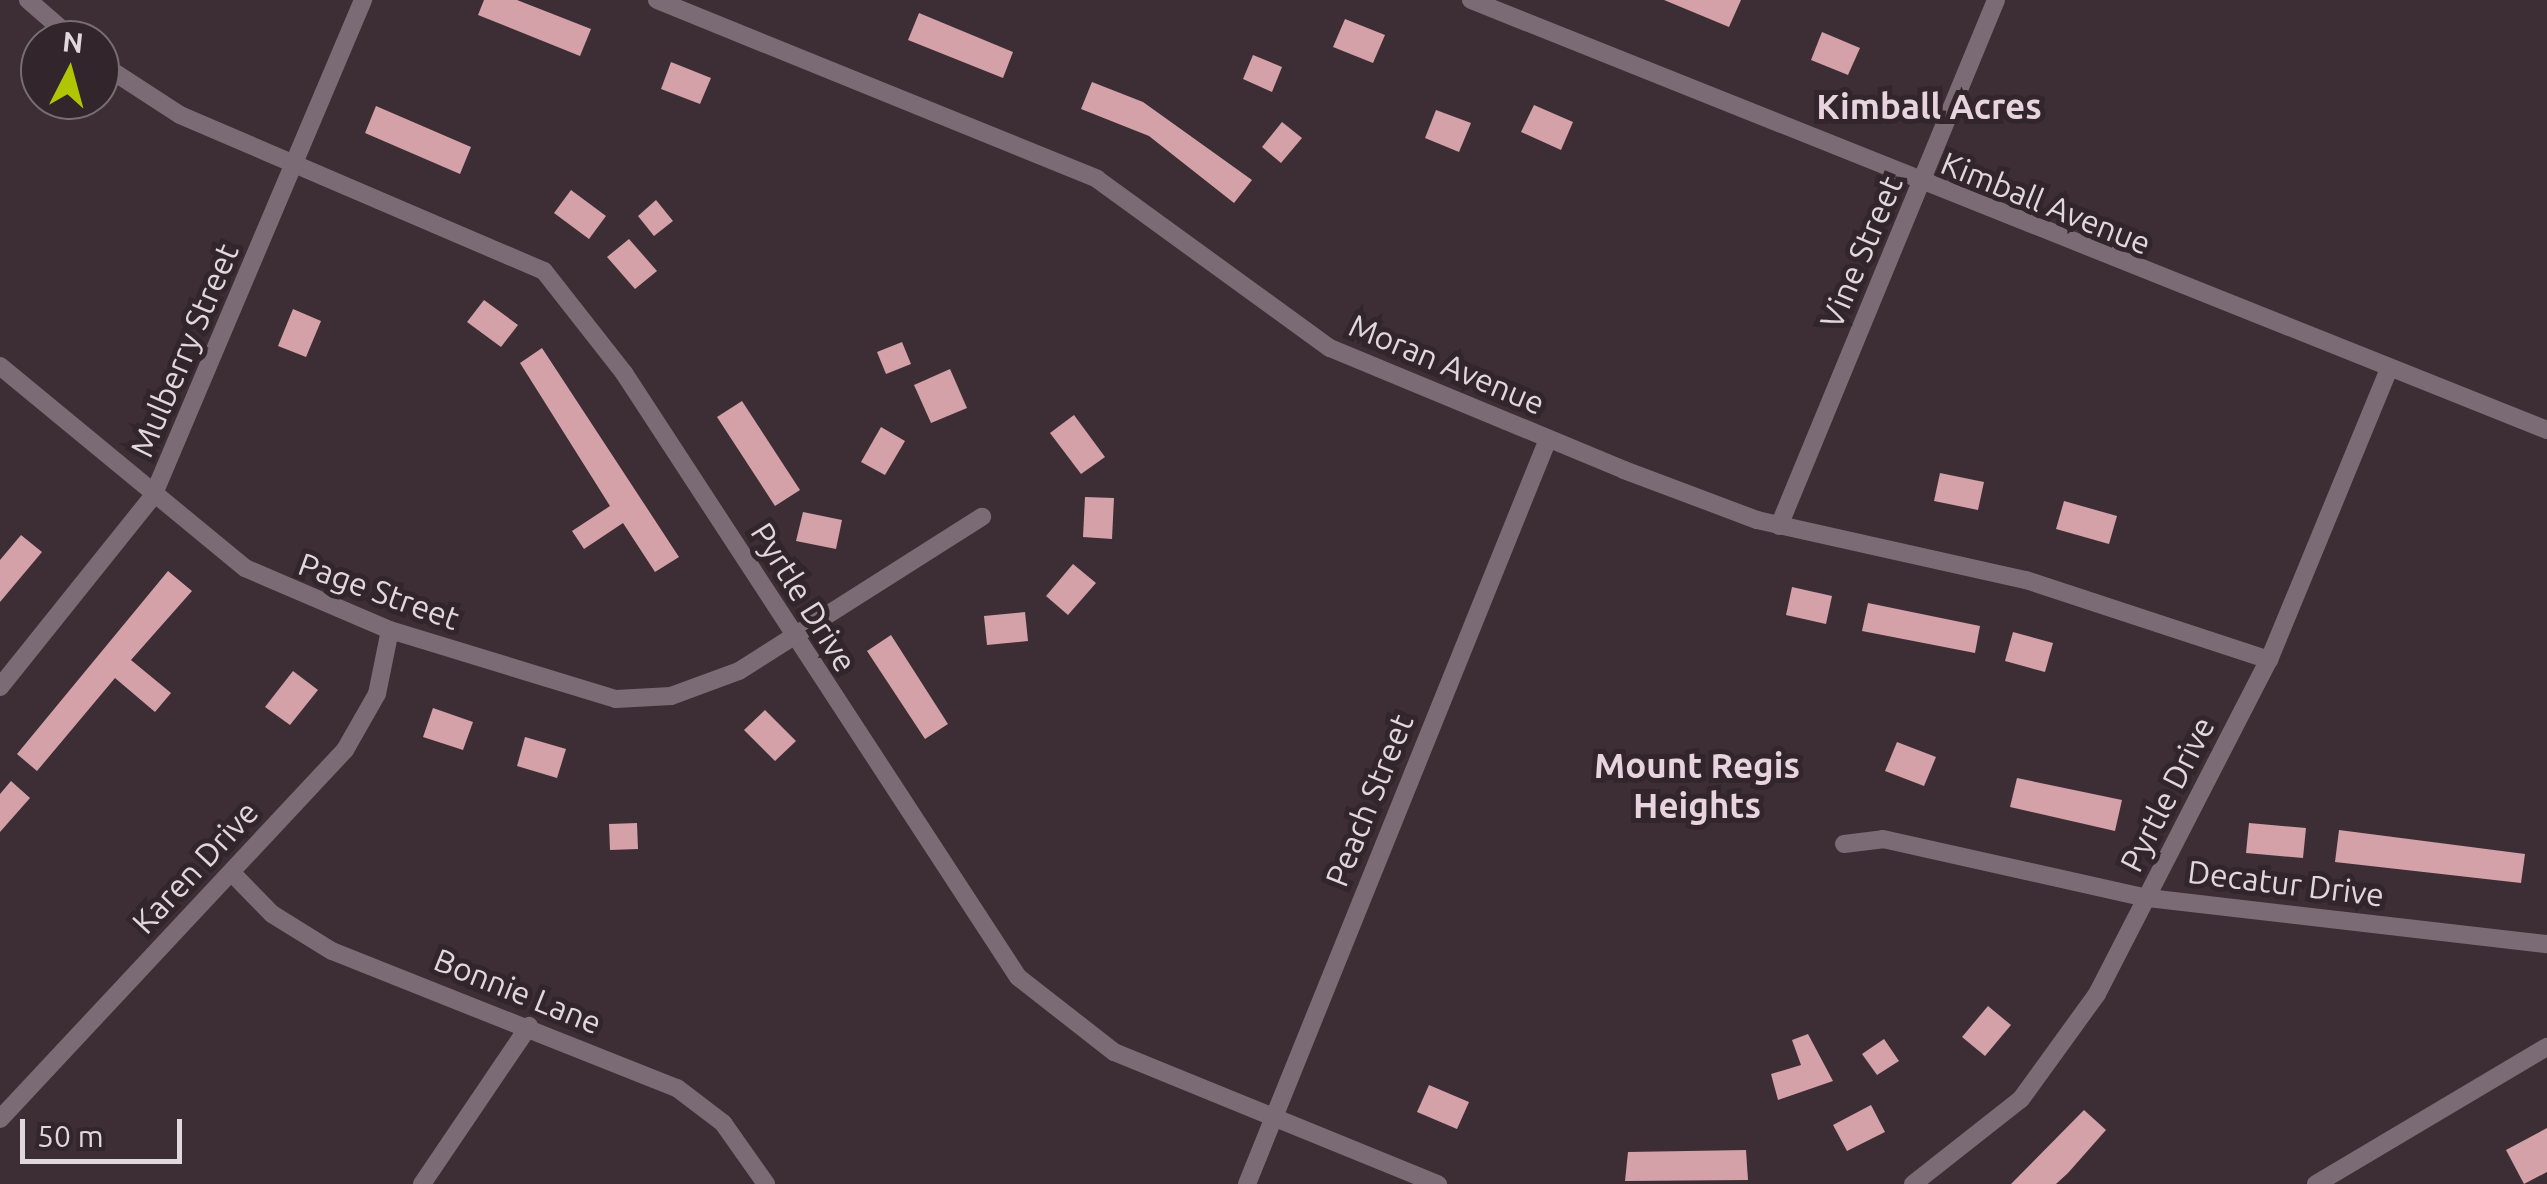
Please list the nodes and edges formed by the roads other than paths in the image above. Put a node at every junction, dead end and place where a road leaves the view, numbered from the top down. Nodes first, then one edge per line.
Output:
1 (28, 0) edge
2 (363, 0) edge
3 (657, 0) edge
4 (1471, 0) edge
5 (1996, 0) edge
6 (51, 20) edge
7 (120, 76) edge
8 (295, 168) junction
9 (1922, 185) junction
10 (0, 366) edge
11 (2388, 371) junction
12 (2547, 430) edge
13 (1548, 438) junction
14 (153, 496) junction
15 (982, 517) dead end
16 (1779, 526) junction
17 (390, 630) junction
18 (793, 635) junction
19 (2269, 660) junction
20 (0, 687) edge
21 (1844, 844) dead end
22 (232, 873) junction
23 (2148, 898) junction
24 (2547, 944) edge
25 (529, 1026) junction
26 (2547, 1047) edge
27 (1273, 1118) junction
28 (0, 1119) edge
29 (422, 1184) edge
30 (766, 1184) edge
31 (1247, 1184) edge
32 (1438, 1184) edge
33 (1913, 1184) edge
34 (2316, 1184) edge

1 - 6 street
2 - 8 street, Mulberry Street
3 - 13 street, Moran Avenue
4 - 9 street, Kimball Avenue
5 - 9 street, Vine Street
7 - 8 street, Pyrtle Drive
8 - 14 street, Mulberry Street
8 - 18 street, Pyrtle Drive
9 - 11 street, Kimball Avenue
9 - 16 street, Vine Street
10 - 14 street, Page Street
11 - 12 street, Kimball Avenue
11 - 19 street, Pyrtle Drive
13 - 16 street, Moran Avenue
13 - 27 street, Peach Street
14 - 17 street, Page Street
14 - 20 street, Mulberry Street
15 - 18 street, Page Street
16 - 19 street, Moran Avenue
17 - 18 street, Page Street
17 - 22 street, Karen Drive
18 - 27 street, Pyrtle Drive
19 - 23 street, Pyrtle Drive
21 - 23 street, Decatur Drive
22 - 25 street, Bonnie Lane
22 - 28 street, Karen Drive
23 - 24 street, Decatur Drive
23 - 33 street, Pyrtle Drive
25 - 29 street
25 - 30 street, Bonnie Lane
26 - 34 street
27 - 31 street, Peach Street
27 - 32 street, Pyrtle Drive

